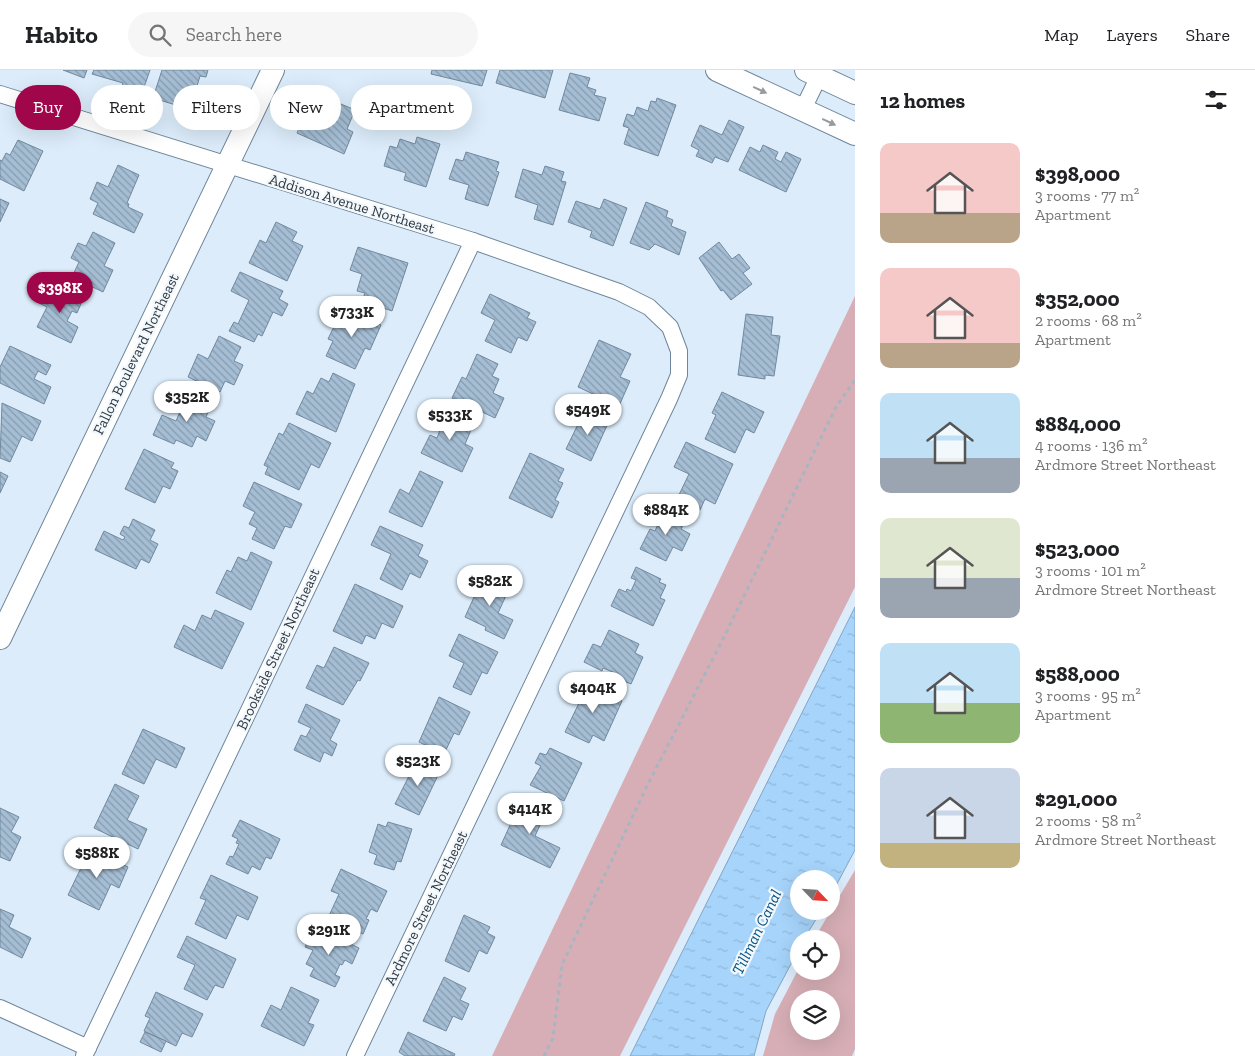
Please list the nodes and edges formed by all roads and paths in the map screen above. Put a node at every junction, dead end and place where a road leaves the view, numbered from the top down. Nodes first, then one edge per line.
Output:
1 (273, 70) edge
2 (718, 70) edge
3 (816, 72) edge
4 (855, 93) edge
5 (0, 94) edge
6 (803, 109) junction
7 (855, 134) edge
8 (227, 165) junction
9 (473, 241) junction
10 (679, 351) joint
11 (855, 380) edge
12 (0, 638) edge
13 (0, 1008) edge
14 (86, 1052) edge
15 (355, 1056) edge
16 (544, 1056) edge

1 - 8 street, Fallon Boulevard Northeast
2 -> 6 street
3 - 4 street
3 - 6 street
5 - 8 street, Addison Avenue Northeast
6 -> 7 street
8 - 9 street, Addison Avenue Northeast
8 - 12 street, Fallon Boulevard Northeast
9 - 10 street, Addison Avenue Northeast
9 - 14 street, Brookside Street Northeast
10 - 15 street, Ardmore Street Northeast
11 - 16 path
13 - 14 street

